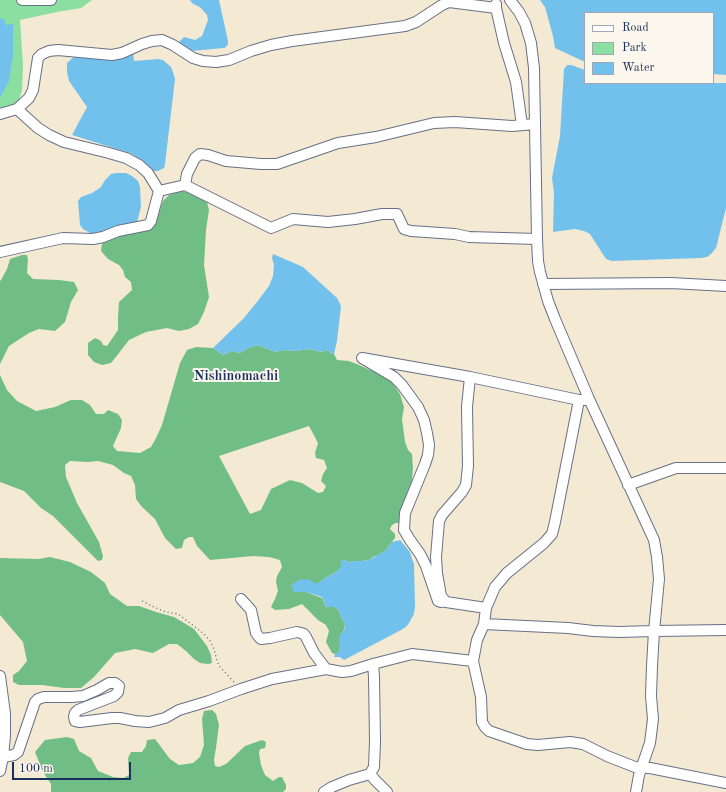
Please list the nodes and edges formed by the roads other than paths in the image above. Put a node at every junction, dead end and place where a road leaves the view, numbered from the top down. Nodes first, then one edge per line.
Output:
1 (22, 0) edge
2 (51, 0) edge
3 (510, 0) edge
4 (17, 109) junction
5 (0, 114) edge
6 (535, 124) junction
7 (522, 125) junction
8 (185, 185) junction
9 (159, 191) junction
10 (537, 239) junction
11 (0, 252) edge
12 (543, 284) junction
13 (726, 286) edge
14 (470, 377) junction
15 (584, 400) junction
16 (726, 468) edge
17 (628, 485) junction
18 (241, 599) dead end
19 (444, 600) junction
20 (486, 608) junction
21 (484, 624) junction
22 (654, 630) junction
23 (726, 630) edge
24 (473, 661) junction
25 (373, 664) junction
26 (326, 669) junction
27 (0, 676) edge
28 (2, 701) edge
29 (3, 757) junction
30 (641, 768) junction
31 (0, 771) edge
32 (370, 774) junction
33 (726, 783) edge
34 (324, 792) edge
35 (387, 792) edge
36 (636, 792) edge

1 - 2 street
3 - 6 street
4 - 5 street
4 - 7 street
4 - 9 street
6 - 7 street
6 - 10 street
7 - 8 street
8 - 9 street
8 - 10 street
9 - 11 street
10 - 12 street
12 - 13 street
12 - 15 street
14 - 15 street
14 - 19 street
14 - 19 street
15 - 17 street
15 - 20 street
16 - 17 street
17 - 22 street
18 - 26 street
19 - 20 street
20 - 21 street
21 - 22 street
21 - 24 street
22 - 23 street
22 - 30 street
24 - 25 street
24 - 30 street
25 - 26 street
25 - 32 street
26 - 29 street
27 - 28 street
28 - 29 street
29 - 31 street
30 - 33 street
30 - 36 street
32 - 34 street
32 - 35 street

